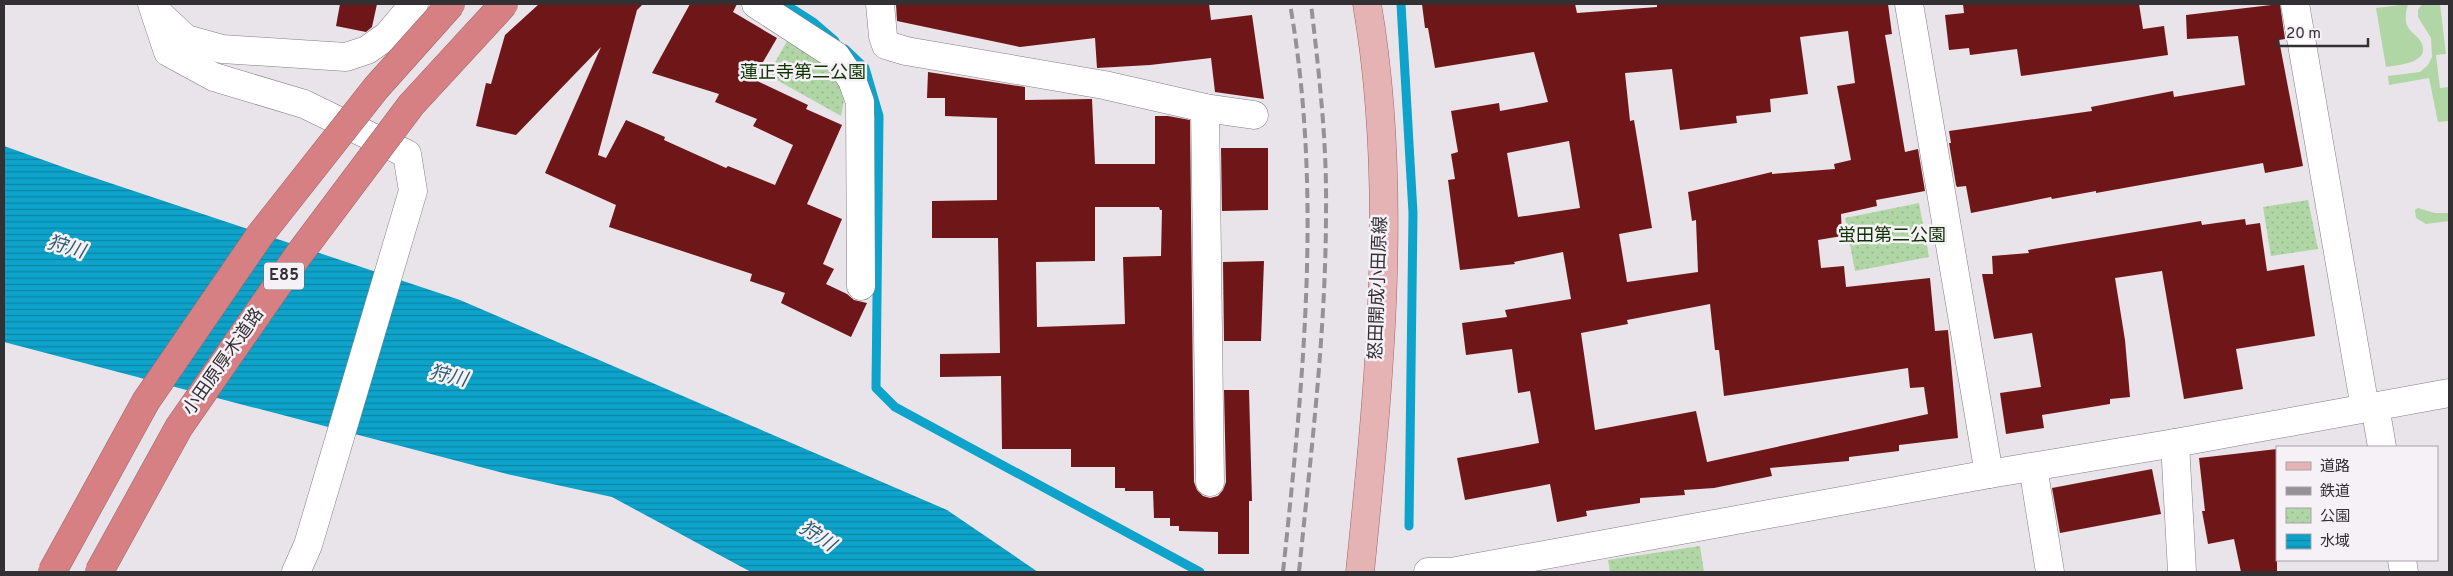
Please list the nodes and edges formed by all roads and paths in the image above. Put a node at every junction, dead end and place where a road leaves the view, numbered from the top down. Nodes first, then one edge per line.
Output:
1 (414, 4) edge
2 (451, 4) edge
3 (504, 4) edge
4 (756, 4) edge
5 (880, 4) edge
6 (1367, 4) edge
7 (1909, 4) edge
8 (2295, 4) edge
9 (153, 6) edge
10 (1205, 108) junction
11 (1254, 115) dead end
12 (861, 286) dead end
13 (2449, 393) edge
14 (2370, 407) junction
15 (2175, 443) junction
16 (2382, 446) edge
17 (2032, 467) junction
18 (1989, 474) junction
19 (1210, 482) dead end
20 (52, 572) edge
21 (99, 572) edge
22 (296, 572) edge
23 (1360, 572) edge
24 (1428, 572) edge
25 (2050, 572) edge
26 (2182, 572) edge

1 - 9 street
2 - 20 highway, E85, bridge
3 - 21 highway, 小田原厚木道路 / E85, bridge
4 - 12 street
5 - 10 street
6 - 23 main road, 怒田開成小田原線
7 - 18 street
8 - 14 street
9 - 22 street
10 - 11 street
10 - 19 street
13 - 14 street
14 - 15 street
14 - 16 street
15 - 17 street
15 - 26 street
17 - 18 street
17 - 25 street
18 - 24 street

